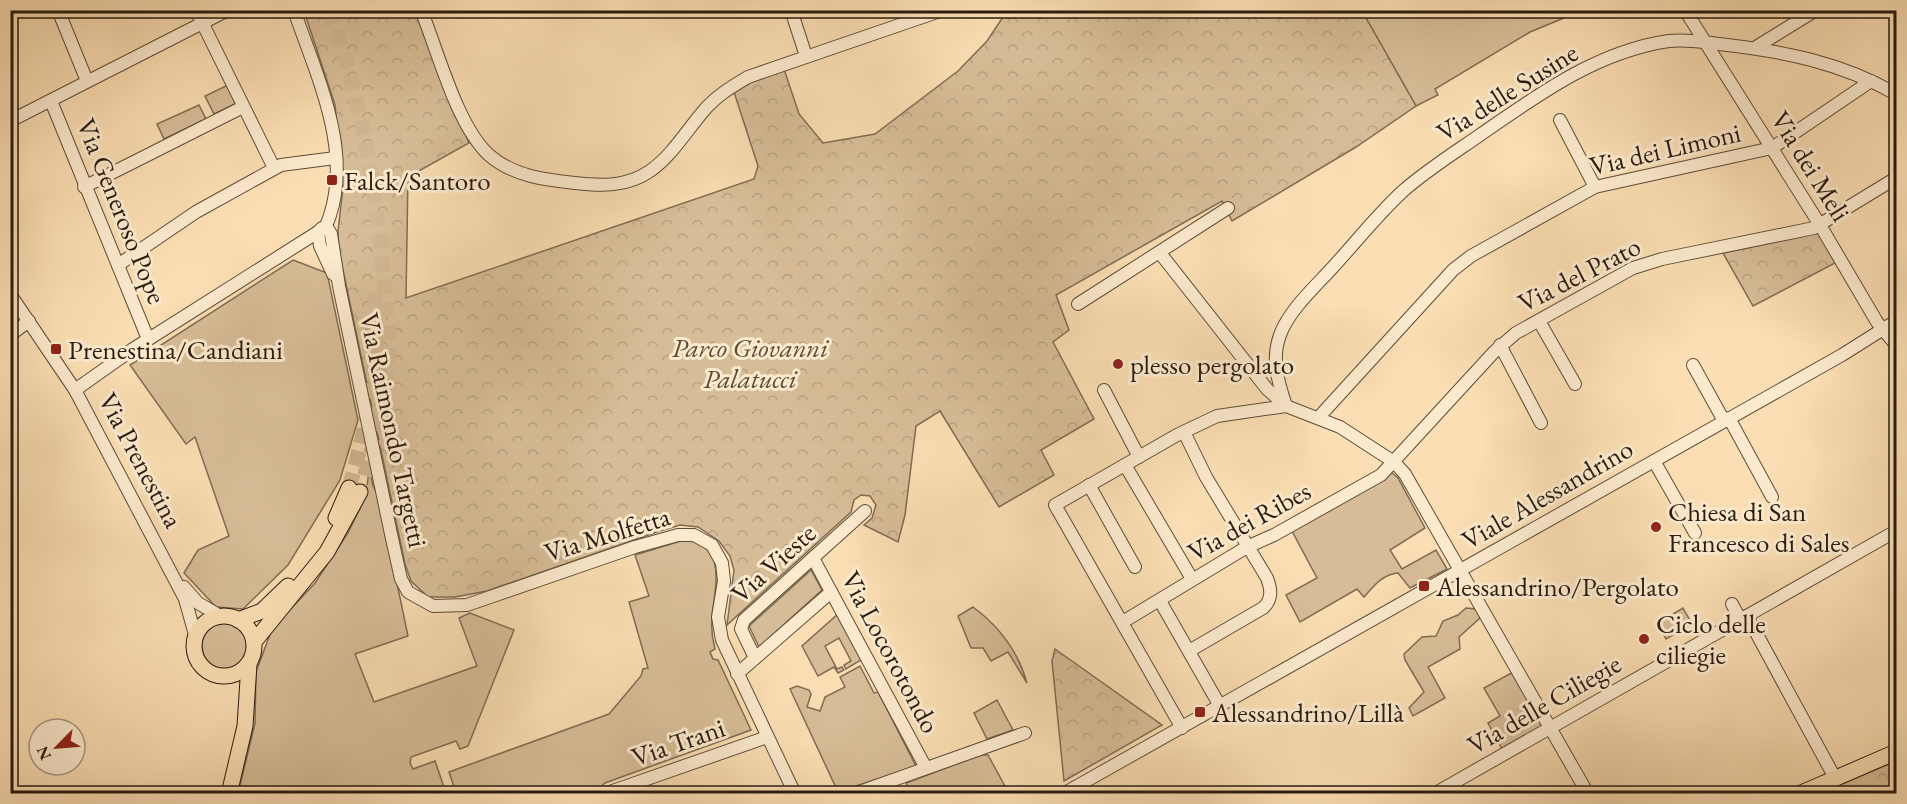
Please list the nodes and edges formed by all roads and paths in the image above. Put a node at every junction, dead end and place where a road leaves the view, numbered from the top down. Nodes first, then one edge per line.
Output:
1 (58, 10) edge
2 (196, 10) edge
3 (228, 10) edge
4 (294, 10) edge
5 (421, 10) edge
6 (791, 10) edge
7 (943, 10) edge
8 (1686, 10) edge
9 (1816, 10) edge
10 (201, 24) junction
11 (1706, 42) junction
12 (1756, 47) junction
13 (806, 56) junction
14 (87, 81) junction
15 (1871, 81) junction
16 (1896, 94) edge
17 (51, 101) junction
18 (243, 107) junction
19 (1560, 120) dead end
20 (10, 121) edge
21 (1772, 148) junction
22 (335, 158) junction
23 (274, 168) junction
24 (1896, 178) edge
25 (84, 187) junction
26 (1595, 187) junction
27 (1228, 208) dead end
28 (1820, 225) junction
29 (322, 229) junction
30 (1160, 253) junction
31 (118, 265) junction
32 (10, 294) edge
33 (1078, 304) dead end
34 (29, 321) junction
35 (1539, 321) junction
36 (1896, 321) edge
37 (1885, 329) junction
38 (10, 335) edge
39 (148, 339) junction
40 (1500, 345) junction
41 (1896, 345) edge
42 (1693, 365) dead end
43 (1575, 384) dead end
44 (75, 390) junction
45 (1104, 390) dead end
46 (1286, 406) junction
47 (1319, 417) junction
48 (1726, 419) junction
49 (1541, 423) dead end
50 (1184, 432) junction
51 (1139, 457) junction
52 (1654, 461) junction
53 (1394, 462) junction
54 (1125, 465) junction
55 (1089, 485) junction
56 (1772, 497) dead end
57 (865, 512) dead end
58 (1896, 531) edge
59 (1695, 533) dead end
60 (1247, 547) junction
61 (813, 558) junction
62 (166, 561) junction
63 (1135, 567) dead end
64 (1460, 571) junction
65 (1192, 579) junction
66 (402, 583) joint
67 (831, 592) junction
68 (1160, 601) junction
69 (1732, 604) dead end
70 (219, 616) junction
71 (1744, 617) junction
72 (238, 620) junction
73 (1126, 620) dead end
74 (196, 638) junction
75 (254, 642) junction
76 (1190, 651) junction
77 (755, 658) junction
78 (249, 663) junction
79 (737, 674) junction
80 (226, 676) junction
81 (1220, 706) junction
82 (246, 722) junction
83 (1182, 728) junction
84 (1551, 728) junction
85 (1025, 733) dead end
86 (767, 737) junction
87 (1896, 752) edge
88 (926, 768) junction
89 (1835, 778) junction
90 (1063, 793) edge
91 (229, 794) edge
92 (604, 794) edge
93 (795, 794) edge
94 (854, 794) edge
95 (1434, 794) edge
96 (1587, 794) edge
97 (1798, 794) edge

1 - 14 street
2 - 10 street
3 - 10 street
4 - 22 street
5 - 13 street
6 - 13 street
7 - 13 street
8 - 11 street, Via dei Meli
9 - 12 street
10 - 14 street
10 - 18 street
11 - 12 street, Via delle Susine
11 - 21 street, Via dei Meli
11 - 46 street, Via delle Susine
12 - 15 street, Via delle Susine
14 - 17 street
15 - 16 street, Via delle Susine
15 - 21 street, Via dei Limoni
17 - 20 street
17 - 25 street, Via Generoso Pope
18 - 23 street
18 - 25 street
19 - 26 street
21 - 26 street, Via dei Limoni
21 - 28 street, Via dei Meli
22 - 23 street
22 - 29 street
23 - 31 street
24 - 28 street, Via del Prato
25 - 31 street, Via Generoso Pope
26 - 47 street, Via dei Limoni
27 - 30 street
28 - 35 street, Via del Prato
28 - 37 street, Via dei Meli
29 - 39 street
29 - 66 street, Via Raimondo Targetti
30 - 33 street
30 - 46 street
31 - 39 street, Via Generoso Pope
32 - 34 street, Via Prenestina
34 - 38 street
34 - 44 street, Via Prenestina
35 - 40 street, Via del Prato
35 - 43 street
36 - 37 street, Viale Alessandrino
37 - 41 street, Via dei Meli
37 - 48 street, Viale Alessandrino
39 - 44 street
40 - 49 street
40 - 53 street, Via del Prato
42 - 48 street
44 - 62 street, Via Prenestina
45 - 51 street
46 - 47 street
46 - 50 street
47 - 53 street
48 - 52 street, Viale Alessandrino
48 - 56 street
50 - 51 street
50 - 60 street
51 - 54 street
52 - 59 street
52 - 64 street, Viale Alessandrino
53 - 60 street, Via dei Ribes
53 - 64 street
54 - 55 street
54 - 65 street
55 - 63 street
55 - 83 street
57 - 61 street, Via Vieste
58 - 71 street, Via delle Ciliegie
60 - 65 street, Via dei Ribes
60 - 76 street
61 - 67 street, Via Locorotondo
61 - 77 street, Via Vieste
62 - 70 street, Via Prenestina
62 - 74 street, Via Prenestina
64 - 81 street, Viale Alessandrino
64 - 84 street
65 - 68 street, Via dei Ribes
66 - 79 street, Via Molfetta
67 - 77 street
67 - 88 street, Via Locorotondo
68 - 73 street, Via dei Ribes
68 - 76 street
69 - 71 street
70 - 72 main road
70 - 74 main road
71 - 84 street, Via delle Ciliegie
71 - 89 street
72 - 75 main road
72 - 75 main road
74 - 80 main road
75 - 78 main road
76 - 81 street
77 - 79 street
78 - 80 main road
78 - 82 main road
79 - 86 street, Via Molfetta
80 - 82 main road
81 - 83 street, Viale Alessandrino
82 - 91 main road
83 - 90 street, Viale Alessandrino
84 - 95 street, Via delle Ciliegie
84 - 96 street
85 - 88 street
86 - 92 street, Via Trani
86 - 93 street, Via Molfetta
87 - 89 main road
88 - 94 street
89 - 97 main road

